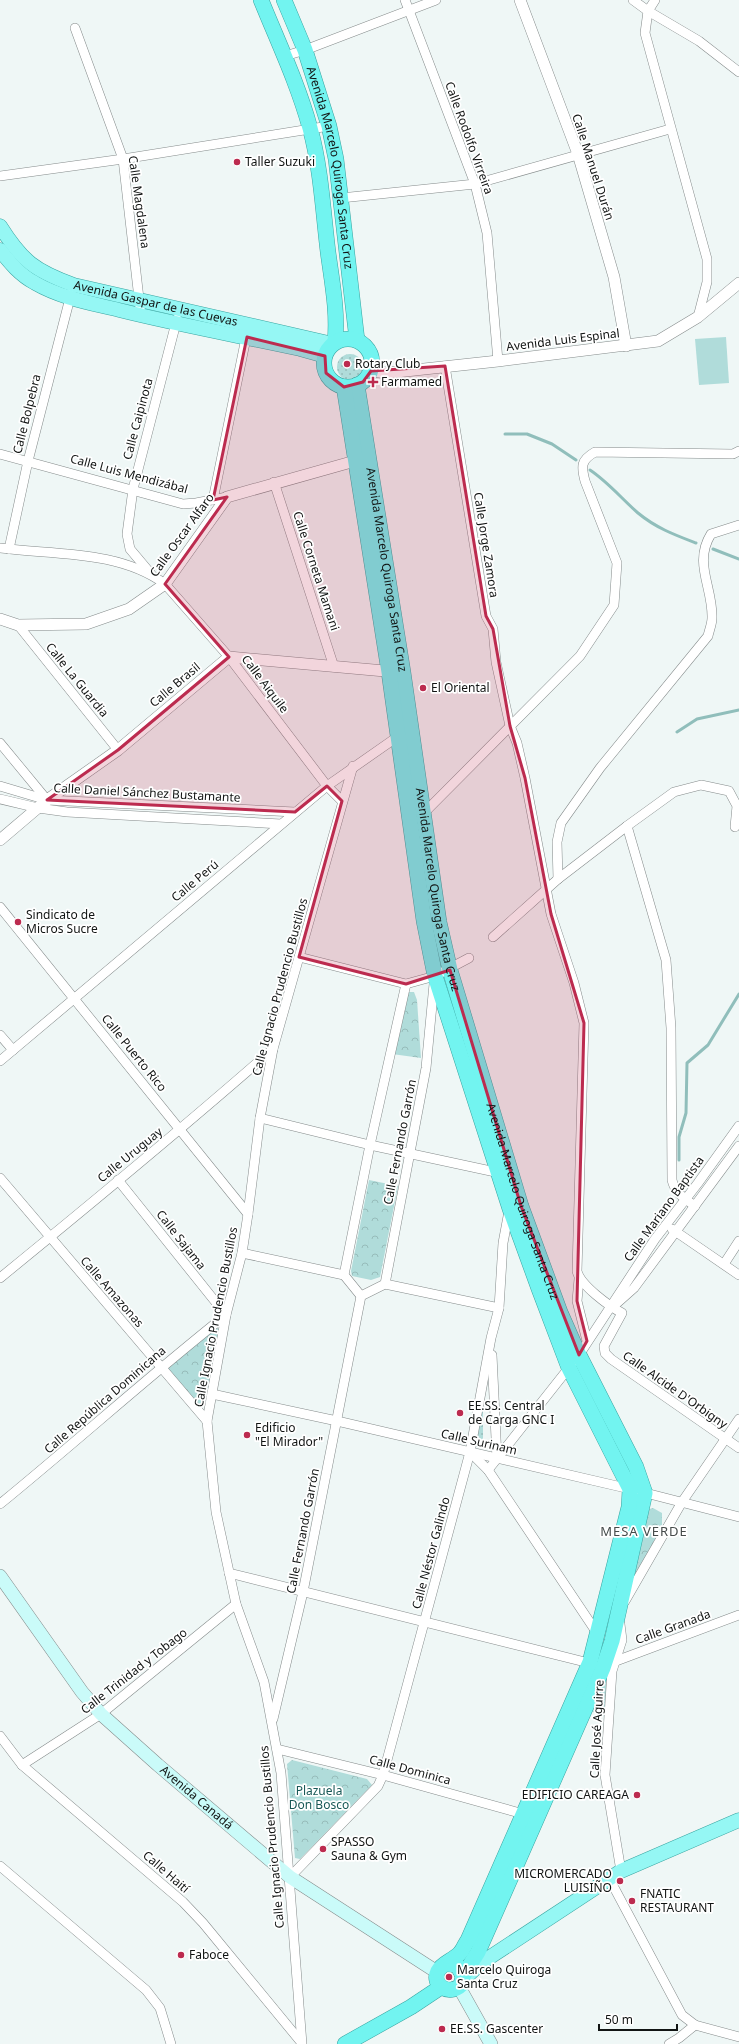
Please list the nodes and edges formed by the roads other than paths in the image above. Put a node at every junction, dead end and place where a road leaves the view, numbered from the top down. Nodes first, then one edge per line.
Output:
1 (261, 0) edge
2 (284, 0) edge
3 (405, 0) edge
4 (436, 0) edge
5 (520, 0) edge
6 (633, 0) edge
7 (656, 0) edge
8 (409, 10) junction
9 (648, 11) junction
10 (75, 28) dead end
11 (305, 50) junction
12 (284, 56) junction
13 (739, 72) edge
14 (329, 126) junction
15 (310, 128) junction
16 (670, 129) junction
17 (578, 154) junction
18 (123, 159) junction
19 (0, 176) edge
20 (476, 184) junction
21 (341, 198) junction
22 (0, 226) edge
23 (0, 250) edge
24 (6, 264) edge
25 (41, 272) junction
26 (739, 282) edge
27 (72, 291) junction
28 (139, 301) junction
29 (180, 310) junction
30 (141, 316) junction
31 (698, 317) junction
32 (176, 323) junction
33 (247, 331) junction
34 (357, 340) junction
35 (334, 343) junction
36 (626, 346) junction
37 (325, 356) junction
38 (498, 361) junction
39 (445, 366) junction
40 (372, 368) junction
41 (350, 386) junction
42 (739, 451) edge
43 (0, 454) edge
44 (361, 459) junction
45 (28, 461) junction
46 (274, 482) junction
47 (132, 489) junction
48 (227, 497) junction
49 (213, 500) junction
50 (739, 525) edge
51 (4, 549) edge
52 (151, 575) junction
53 (165, 584) junction
54 (0, 619) edge
55 (18, 625) junction
56 (229, 657) junction
57 (334, 667) junction
58 (396, 672) junction
59 (410, 726) junction
60 (510, 726) junction
61 (398, 736) junction
62 (0, 743) edge
63 (118, 750) junction
64 (353, 766) junction
65 (0, 786) edge
66 (327, 786) junction
67 (0, 798) edge
68 (47, 800) junction
69 (342, 801) junction
70 (38, 808) junction
71 (295, 812) junction
72 (422, 815) junction
73 (281, 824) junction
74 (627, 826) junction
75 (736, 827) dead end
76 (0, 840) edge
77 (558, 879) junction
78 (546, 890) junction
79 (0, 907) edge
80 (494, 936) dead end
81 (299, 957) junction
82 (468, 958) dead end
83 (450, 970) junction
84 (435, 976) junction
85 (406, 984) junction
86 (75, 998) junction
87 (0, 1035) edge
88 (274, 1049) junction
89 (13, 1050) junction
90 (0, 1061) edge
91 (260, 1118) junction
92 (739, 1126) edge
93 (181, 1130) junction
94 (370, 1145) junction
95 (739, 1146) edge
96 (410, 1154) junction
97 (505, 1170) junction
98 (0, 1178) edge
99 (118, 1180) junction
100 (686, 1199) junction
101 (695, 1206) junction
102 (516, 1207) junction
103 (248, 1214) junction
104 (666, 1225) junction
105 (676, 1231) junction
106 (50, 1238) junction
107 (739, 1240) edge
108 (242, 1253) junction
109 (724, 1264) junction
110 (344, 1275) junction
111 (739, 1275) edge
112 (0, 1278) edge
113 (579, 1279) junction
114 (385, 1284) junction
115 (361, 1296) junction
116 (612, 1307) junction
117 (499, 1308) junction
118 (226, 1315) junction
119 (491, 1338) junction
120 (587, 1341) junction
121 (579, 1355) junction
122 (160, 1367) junction
123 (569, 1368) junction
124 (212, 1394) junction
125 (739, 1419) edge
126 (207, 1421) junction
127 (337, 1421) junction
128 (725, 1439) junction
129 (739, 1448) edge
130 (470, 1452) junction
131 (497, 1459) junction
132 (488, 1470) junction
133 (630, 1489) junction
134 (645, 1493) junction
135 (682, 1502) junction
136 (0, 1504) edge
137 (739, 1518) edge
138 (229, 1573) junction
139 (0, 1576) edge
140 (303, 1592) junction
141 (236, 1604) junction
142 (619, 1613) junction
143 (739, 1615) edge
144 (426, 1621) junction
145 (597, 1633) junction
146 (603, 1664) junction
147 (101, 1714) junction
148 (272, 1722) junction
149 (0, 1736) edge
150 (277, 1749) junction
151 (22, 1765) junction
152 (383, 1775) junction
153 (530, 1816) junction
154 (739, 1820) edge
155 (0, 1866) edge
156 (621, 1871) junction
157 (290, 1877) junction
158 (609, 1878) junction
159 (460, 1971) junction
160 (695, 2025) junction
161 (739, 2037) edge
162 (301, 2043) edge
163 (171, 2044) edge
164 (345, 2044) edge
165 (490, 2044) edge
166 (668, 2044) edge

1 - 12 highway, Avenida Marcelo Quiroga Santa Cruz
2 - 11 highway, Avenida Marcelo Quiroga Santa Cruz
3 - 8 street, Calle Rodolfo Virreira
4 - 8 street
5 - 17 street, Calle Manuel Durán
6 - 9 street
7 - 9 street
8 - 11 street
8 - 20 street, Calle Rodolfo Virreira
9 - 13 street
9 - 16 street
10 - 18 street, Calle Magdalena
11 - 12 street
11 - 14 highway, Avenida Marcelo Quiroga Santa Cruz
12 - 15 highway, Avenida Marcelo Quiroga Santa Cruz
14 - 15 street
14 - 21 highway, Avenida Marcelo Quiroga Santa Cruz
15 - 18 street
15 - 35 highway, Avenida Marcelo Quiroga Santa Cruz
16 - 17 street
16 - 31 street
17 - 20 street
17 - 36 street, Calle Manuel Durán
18 - 19 street
18 - 28 street, Calle Magdalena
20 - 21 street
20 - 38 street, Calle Rodolfo Virreira
21 - 34 highway, Avenida Marcelo Quiroga Santa Cruz
22 - 25 main road, Avenida Gaspar de las Cuevas
23 - 24 main road, Avenida Gaspar de las Cuevas
24 - 25 street
24 - 27 main road, Avenida Gaspar de las Cuevas
25 - 27 main road, Avenida Gaspar de las Cuevas
26 - 31 street, Avenida Luis Espinal
27 - 28 main road, Avenida Gaspar de las Cuevas
27 - 30 main road, Avenida Gaspar de las Cuevas
27 - 45 street, Calle Bolpebra
28 - 29 main road, Avenida Gaspar de las Cuevas
28 - 30 street, Calle Magdalena
29 - 32 street, Calle Caipinota
29 - 33 main road, Avenida Gaspar de las Cuevas
30 - 32 main road, Avenida Gaspar de las Cuevas
31 - 36 street, Avenida Luis Espinal
32 - 33 main road, Avenida Gaspar de las Cuevas
32 - 47 street, Calle Caipinota
33 - 35 main road, Avenida Gaspar de las Cuevas
33 - 37 main road, Avenida Gaspar de las Cuevas
33 - 49 street
34 - 35 highway
34 - 40 highway
35 - 37 highway
36 - 38 street, Avenida Luis Espinal
37 - 41 highway
38 - 39 street, Avenida Luis Espinal
39 - 40 street, Avenida Luis Espinal
39 - 60 street, Calle Jorge Zamora
40 - 41 highway
41 - 44 highway, Avenida Marcelo Quiroga Santa Cruz
42 - 60 street
43 - 45 street, Calle Luis Mendizábal
44 - 46 street, Calle Luis Mendizábal
44 - 58 highway, Avenida Marcelo Quiroga Santa Cruz
45 - 47 street, Calle Luis Mendizábal
45 - 51 street, Calle Bolpebra
46 - 48 street, Calle Luis Mendizábal
46 - 57 street, Calle Corneta Mamani
47 - 49 street, Calle Luis Mendizábal
47 - 52 street, Calle Caipinota
48 - 49 street, Calle Luis Mendizábal
48 - 53 street, Calle Oscar Alfaro
50 - 77 street
51 - 52 street
52 - 53 street, Calle Aiquile
53 - 55 street, Calle Oscar Alfaro
53 - 56 street, Calle Aiquile
54 - 55 street, Calle Oscar Alfaro
55 - 63 street, Calle La Guardia
56 - 57 street
56 - 63 street, Calle Brasil
56 - 66 street, Calle Aiquile
57 - 58 street
58 - 59 highway, Avenida Marcelo Quiroga Santa Cruz
58 - 61 highway, Avenida Marcelo Quiroga Santa Cruz
59 - 61 street, Calle Perú
59 - 72 highway, Avenida Marcelo Quiroga Santa Cruz
60 - 72 street
60 - 78 street, Calle Jorge Zamora
61 - 64 street, Calle Perú
61 - 84 highway, Avenida Marcelo Quiroga Santa Cruz
62 - 68 street
63 - 68 street, Calle Brasil
64 - 66 street, Calle Perú
64 - 69 street, Calle Ignacio Prudencio Bustillos
65 - 68 street, Calle Daniel Sánchez Bustamante
66 - 69 street, Calle Aiquile
66 - 71 street, Calle Perú
67 - 70 street, Calle Daniel Sánchez Bustamante
68 - 70 street, Calle Brasil
68 - 71 street, Calle Daniel Sánchez Bustamante
69 - 81 street, Calle Ignacio Prudencio Bustillos
70 - 73 street, Calle Daniel Sánchez Bustamante
70 - 76 street, Calle Brasil
71 - 73 street, Calle Perú
72 - 83 highway, Avenida Marcelo Quiroga Santa Cruz
73 - 86 street, Calle Perú
74 - 75 street
74 - 77 street
74 - 100 street
77 - 78 street
78 - 80 street
78 - 113 street, Calle Jorge Zamora
79 - 86 street, Calle Puerto Rico
81 - 85 street
81 - 88 street, Calle Ignacio Prudencio Bustillos
82 - 83 street
83 - 84 street
83 - 97 highway, Avenida Marcelo Quiroga Santa Cruz
84 - 85 street
84 - 96 street, Calle Fernando Garrón
84 - 97 highway, Avenida Marcelo Quiroga Santa Cruz
85 - 94 street
86 - 89 street, Calle Perú
86 - 93 street, Calle Puerto Rico
87 - 89 street
88 - 91 street, Calle Ignacio Prudencio Bustillos
88 - 93 street, Calle Uruguay
89 - 90 street, Calle Perú
91 - 94 street
91 - 103 street, Calle Ignacio Prudencio Bustillos
92 - 100 street, Calle Mariano Baptista
93 - 99 street, Calle Uruguay
93 - 103 street, Calle Puerto Rico
94 - 96 street
94 - 110 street
95 - 101 street, Calle Mariano Baptista
96 - 97 street
96 - 114 street, Calle Fernando Garrón
97 - 102 highway, Avenida Marcelo Quiroga Santa Cruz
98 - 106 street, Calle Amazonas
99 - 106 street, Calle Uruguay
99 - 118 street, Calle Sajama
100 - 101 street
100 - 104 street, Calle Mariano Baptista
101 - 105 street, Calle Mariano Baptista
102 - 117 street, Calle Néstor Galindo
102 - 121 highway, Avenida Marcelo Quiroga Santa Cruz
102 - 123 highway, Avenida Marcelo Quiroga Santa Cruz
103 - 108 street, Calle Ignacio Prudencio Bustillos
104 - 105 street
104 - 116 street, Calle Mariano Baptista
105 - 109 street
105 - 116 street, Calle Mariano Baptista
106 - 112 street, Calle Uruguay
106 - 122 street, Calle Amazonas
107 - 109 street
108 - 110 street
108 - 118 street, Calle Ignacio Prudencio Bustillos
109 - 111 street
110 - 115 street
113 - 116 street
113 - 120 street, Calle Jorge Zamora
114 - 115 street
114 - 117 street
115 - 127 street, Calle Fernando Garrón
116 - 120 street, Calle Mariano Baptista
116 - 128 street, Calle Alcide D'Orbigny
117 - 119 street, Calle Néstor Galindo
118 - 122 street, Calle República Dominicana
118 - 124 street, Calle Ignacio Prudencio Bustillos
119 - 130 street, Calle Néstor Galindo
119 - 131 street
120 - 121 street, Calle Mariano Baptista
121 - 123 street, Calle Mariano Baptista
121 - 134 highway, Avenida Marcelo Quiroga Santa Cruz
122 - 126 street, Calle Amazonas
122 - 136 street, Calle República Dominicana
123 - 131 street, Calle Mariano Baptista
123 - 133 highway, Avenida Marcelo Quiroga Santa Cruz
124 - 126 street, Calle Ignacio Prudencio Bustillos
124 - 127 street, Calle Surinam
125 - 128 street
126 - 138 street, Calle Ignacio Prudencio Bustillos
127 - 130 street, Calle Surinam
127 - 140 street, Calle Fernando Garrón
128 - 129 street, Calle Alcide D'Orbigny
128 - 135 street
130 - 131 street, Calle Surinam
130 - 132 street
130 - 144 street, Calle Néstor Galindo
131 - 132 street, Calle Mariano Baptista
131 - 133 street, Calle Surinam
132 - 145 street
133 - 134 street, Calle Surinam
133 - 145 highway
134 - 135 street, Calle Surinam
134 - 142 highway
135 - 137 street, Calle Surinam
135 - 142 street
138 - 140 street
138 - 141 street, Calle Ignacio Prudencio Bustillos
139 - 147 main road, Avenida Canadá
140 - 144 street
140 - 148 street, Calle Fernando Garrón
141 - 147 street, Calle Trinidad y Tobago
141 - 148 street, Calle Ignacio Prudencio Bustillos
142 - 146 highway
143 - 146 street, Calle Granada
144 - 146 street
144 - 152 street, Calle Néstor Galindo
145 - 146 highway
146 - 153 highway
146 - 156 street, Calle José Aguirre
147 - 151 street, Calle Trinidad y Tobago
147 - 157 main road, Avenida Canadá
148 - 150 street, Calle Ignacio Prudencio Bustillos
149 - 151 street, Calle Haití
150 - 152 street, Calle Dominica
150 - 157 street, Calle Ignacio Prudencio Bustillos
151 - 162 street, Calle Haití
152 - 153 street, Calle Dominica
152 - 157 street, Calle Néstor Galindo
153 - 159 highway
153 - 159 highway
154 - 156 main road
155 - 163 street
156 - 158 main road
157 - 159 main road, Avenida Canadá
157 - 162 street, Calle Ignacio Prudencio Bustillos
158 - 159 main road
158 - 160 street
159 - 164 highway
159 - 165 main road
160 - 161 street
160 - 166 street

